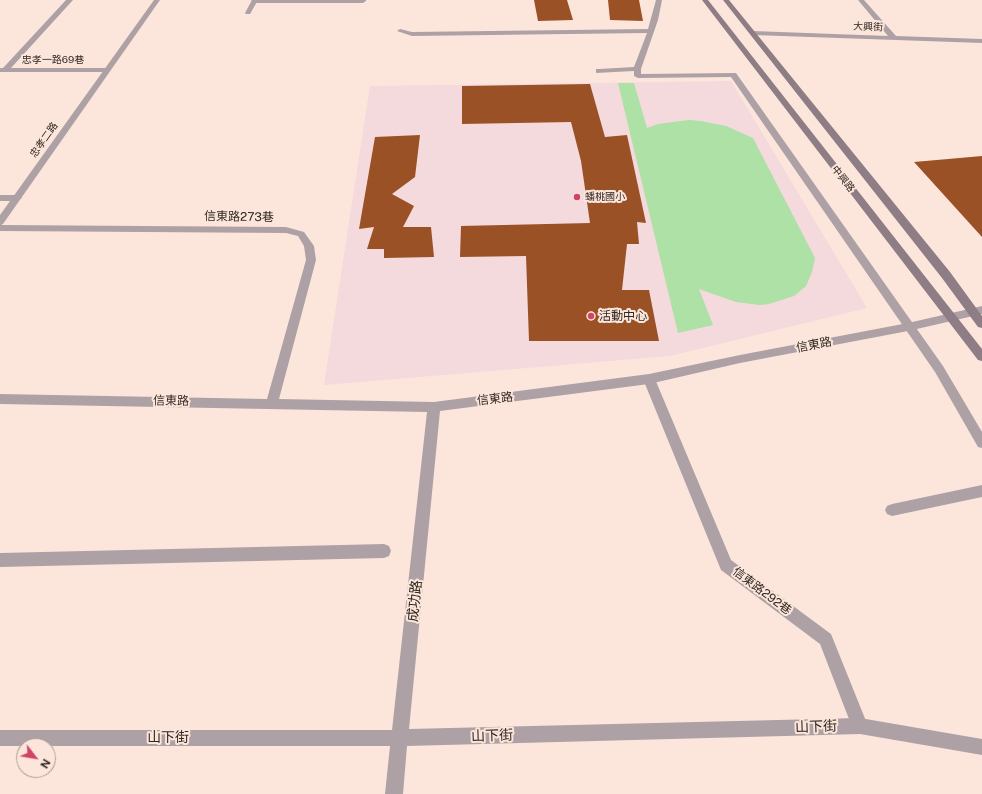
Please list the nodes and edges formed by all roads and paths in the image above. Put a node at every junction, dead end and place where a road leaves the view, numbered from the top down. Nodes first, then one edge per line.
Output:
1 (70, 0) edge
2 (157, 0) edge
3 (659, 0) edge
4 (706, 0) edge
5 (726, 0) edge
6 (861, 0) edge
7 (255, 1) edge
8 (363, 1) edge
9 (248, 13) dead end
10 (400, 31) dead end
11 (651, 31) junction
12 (753, 33) junction
13 (894, 38) junction
14 (982, 41) edge
15 (637, 69) junction
16 (3, 70) edge
17 (106, 70) junction
18 (599, 71) dead end
19 (0, 198) edge
20 (17, 198) junction
21 (0, 222) edge
22 (0, 228) edge
23 (978, 311) edge
24 (951, 318) junction
25 (982, 324) edge
26 (908, 327) junction
27 (982, 357) edge
28 (649, 380) junction
29 (0, 399) edge
30 (272, 403) junction
31 (434, 407) junction
32 (982, 443) edge
33 (982, 491) edge
34 (892, 510) dead end
35 (384, 551) dead end
36 (0, 560) edge
37 (860, 726) junction
38 (0, 738) edge
39 (400, 738) junction
40 (982, 747) edge
41 (394, 794) edge

1 - 16 street
2 - 17 street, 忠孝二路
3 - 11 street
4 - 24 street, 中興路
5 - 12 street, 中興路
6 - 13 street
7 - 8 street
7 - 9 street
10 - 11 street
11 - 15 street
12 - 13 street, 大興街
12 - 23 street, 中興路
13 - 14 street, 大興街
15 - 18 street
15 - 26 street
16 - 17 street, 忠孝一路69巷
17 - 20 street, 忠孝二路
19 - 20 street
20 - 21 street, 忠孝二路
22 - 30 street, 信東路273巷
23 - 24 street, 信東路
23 - 25 street, 中興路
24 - 26 street, 信東路
24 - 27 street, 中興路
26 - 28 street, 信東路
26 - 32 street
28 - 31 street, 信東路
28 - 37 street, 信東路292巷
29 - 30 street, 信東路
30 - 31 street, 信東路
31 - 39 street, 成功路
33 - 34 street
35 - 36 street
37 - 39 street, 山下街
37 - 40 street, 山下街
38 - 39 street, 山下街
39 - 41 street, 成功路

